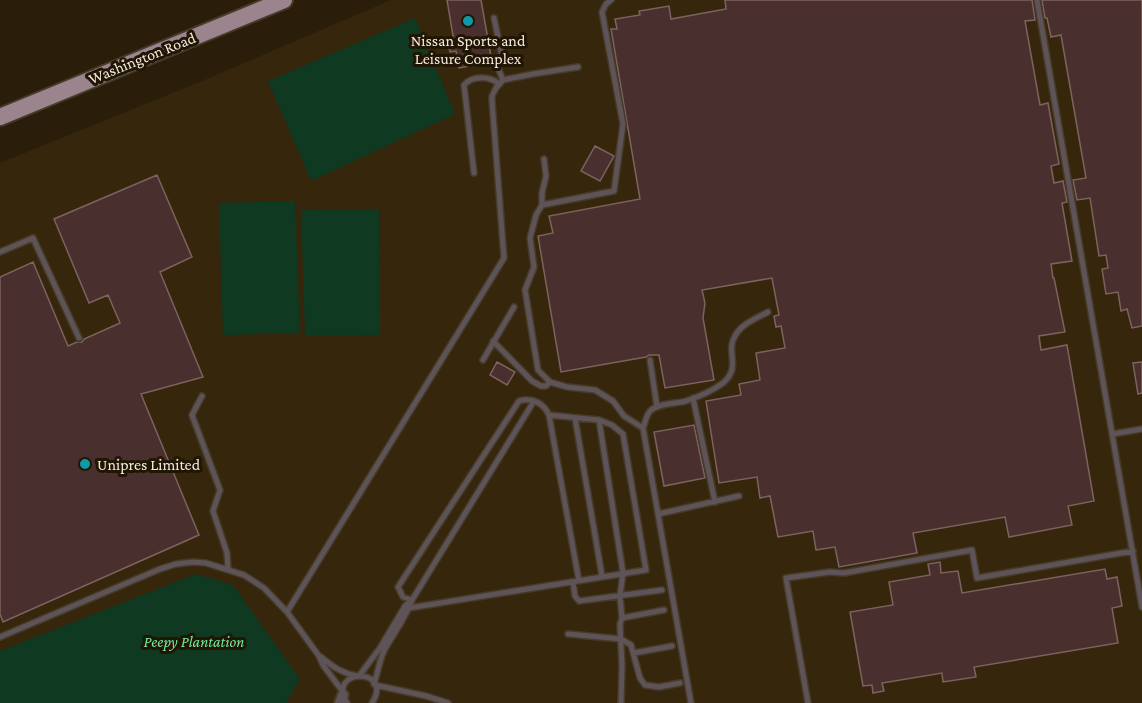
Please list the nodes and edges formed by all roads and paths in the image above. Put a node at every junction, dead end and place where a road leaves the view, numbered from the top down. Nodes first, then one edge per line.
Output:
1 (284, 0) edge
2 (611, 0) edge
3 (1037, 0) edge
4 (494, 18) dead end
5 (578, 67) dead end
6 (501, 82) junction
7 (0, 117) edge
8 (544, 159) dead end
9 (474, 173) dead end
10 (542, 205) junction
11 (0, 252) edge
12 (514, 307) dead end
13 (768, 312) dead end
14 (79, 338) dead end
15 (493, 341) junction
16 (483, 360) dead end
17 (650, 360) dead end
18 (550, 382) junction
19 (202, 396) dead end
20 (693, 398) junction
21 (534, 401) junction
22 (657, 407) junction
23 (549, 415) junction
24 (575, 418) junction
25 (598, 420) junction
26 (643, 428) junction
27 (1142, 429) edge
28 (1113, 434) junction
29 (740, 496) dead end
30 (715, 501) junction
31 (658, 514) junction
32 (1133, 550) junction
33 (228, 569) junction
34 (623, 573) junction
35 (602, 576) junction
36 (576, 581) junction
37 (662, 590) dead end
38 (620, 596) junction
39 (412, 600) junction
40 (1142, 607) edge
41 (409, 608) junction
42 (664, 610) dead end
43 (286, 612) junction
44 (622, 618) junction
45 (568, 634) dead end
46 (0, 637) edge
47 (621, 639) junction
48 (672, 646) dead end
49 (634, 653) junction
50 (319, 656) junction
51 (358, 676) junction
52 (680, 683) dead end
53 (375, 684) junction
54 (343, 698) edge
55 (372, 703) edge
56 (448, 703) edge
57 (621, 703) edge
58 (691, 703) edge
59 (808, 703) edge

1 - 7 main road, Washington Road
2 - 10 lane
3 - 28 lane
4 - 6 lane
5 - 6 lane
6 - 9 lane
6 - 43 lane
8 - 10 lane
10 - 18 lane
11 - 14 lane
12 - 15 lane
13 - 20 lane
15 - 16 lane
15 - 18 lane
17 - 22 lane
18 - 26 lane
19 - 33 lane
20 - 22 lane
20 - 30 lane
21 - 23 lane
21 - 39 lane
21 - 39 lane
22 - 26 lane
23 - 24 lane
23 - 36 lane
24 - 25 lane
24 - 35 lane
25 - 34 lane
25 - 34 lane
26 - 31 lane
27 - 28 lane
28 - 32 lane
29 - 30 lane
30 - 31 lane
31 - 58 lane
32 - 40 lane
32 - 59 lane
33 - 43 lane
33 - 46 lane
34 - 35 lane
34 - 38 lane
35 - 36 lane
36 - 38 lane
36 - 41 lane
37 - 38 lane
38 - 44 lane
39 - 41 lane
39 - 51 lane
41 - 53 lane
42 - 44 lane
43 - 50 lane
44 - 47 lane
45 - 47 lane
47 - 49 lane
47 - 57 lane
48 - 49 lane
49 - 52 lane
50 - 51 lane
50 - 54 lane
51 - 53 lane
51 - 54 lane
53 - 55 lane
53 - 56 lane

